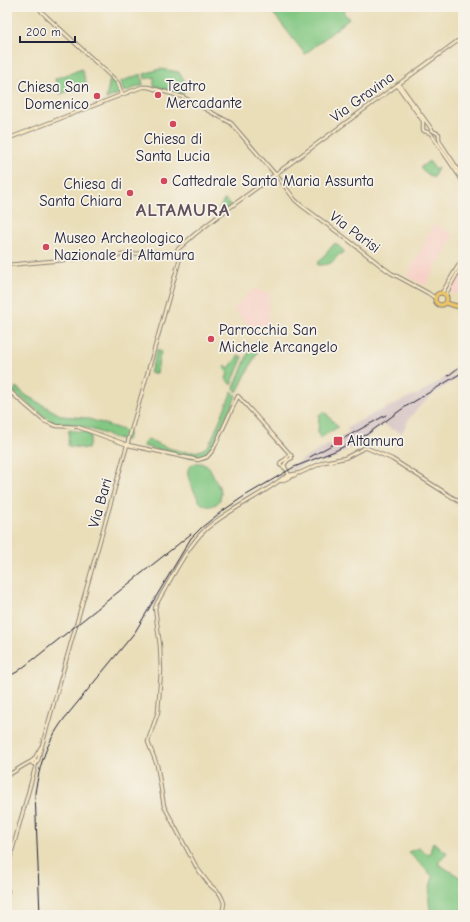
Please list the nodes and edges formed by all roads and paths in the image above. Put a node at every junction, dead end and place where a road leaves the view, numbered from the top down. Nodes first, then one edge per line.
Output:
1 (39, 7) edge
2 (463, 37) edge
3 (398, 84) junction
4 (122, 94) junction
5 (423, 126) junction
6 (429, 126) junction
7 (439, 138) junction
8 (7, 139) edge
9 (435, 139) junction
10 (275, 174) junction
11 (463, 177) edge
12 (463, 183) edge
13 (180, 256) junction
14 (463, 258) edge
15 (463, 262) edge
16 (7, 265) edge
17 (432, 295) junction
18 (443, 295) junction
19 (436, 298) junction
20 (446, 303) junction
21 (451, 304) junction
22 (463, 308) edge
23 (7, 389) edge
24 (11, 392) junction
25 (7, 405) edge
26 (128, 444) junction
27 (290, 475) junction
28 (463, 504) edge
29 (34, 763) junction
30 (7, 776) edge
31 (7, 869) edge
32 (7, 889) edge
33 (7, 894) edge
34 (222, 915) edge

1 - 4 main road
2 - 3 main road, Via Gravina
3 - 5 main road
3 - 6 main road
3 - 10 main road, Via Gravina
4 - 8 main road
4 - 10 main road, Via Parisi
5 - 6 main road
5 - 9 main road
6 - 7 main road
7 - 9 main road
7 - 11 main road
9 - 12 main road
10 - 13 main road, Via Gravina
10 - 17 main road, Via Parisi
13 - 16 main road
13 - 26 main road, Via Bari
14 - 18 main road
15 - 18 main road
17 - 18 main road
17 - 19 main road, Via Parisi
18 - 19 main road
18 - 20 main road
18 - 21 main road
19 - 20 main road
20 - 21 main road
21 - 22 main road
23 - 24 main road
24 - 25 main road
24 - 26 main road
26 - 27 main road
26 - 29 main road, Via Bari
27 - 28 main road
27 - 34 main road
29 - 30 main road
29 - 31 main road
32 - 33 main road

